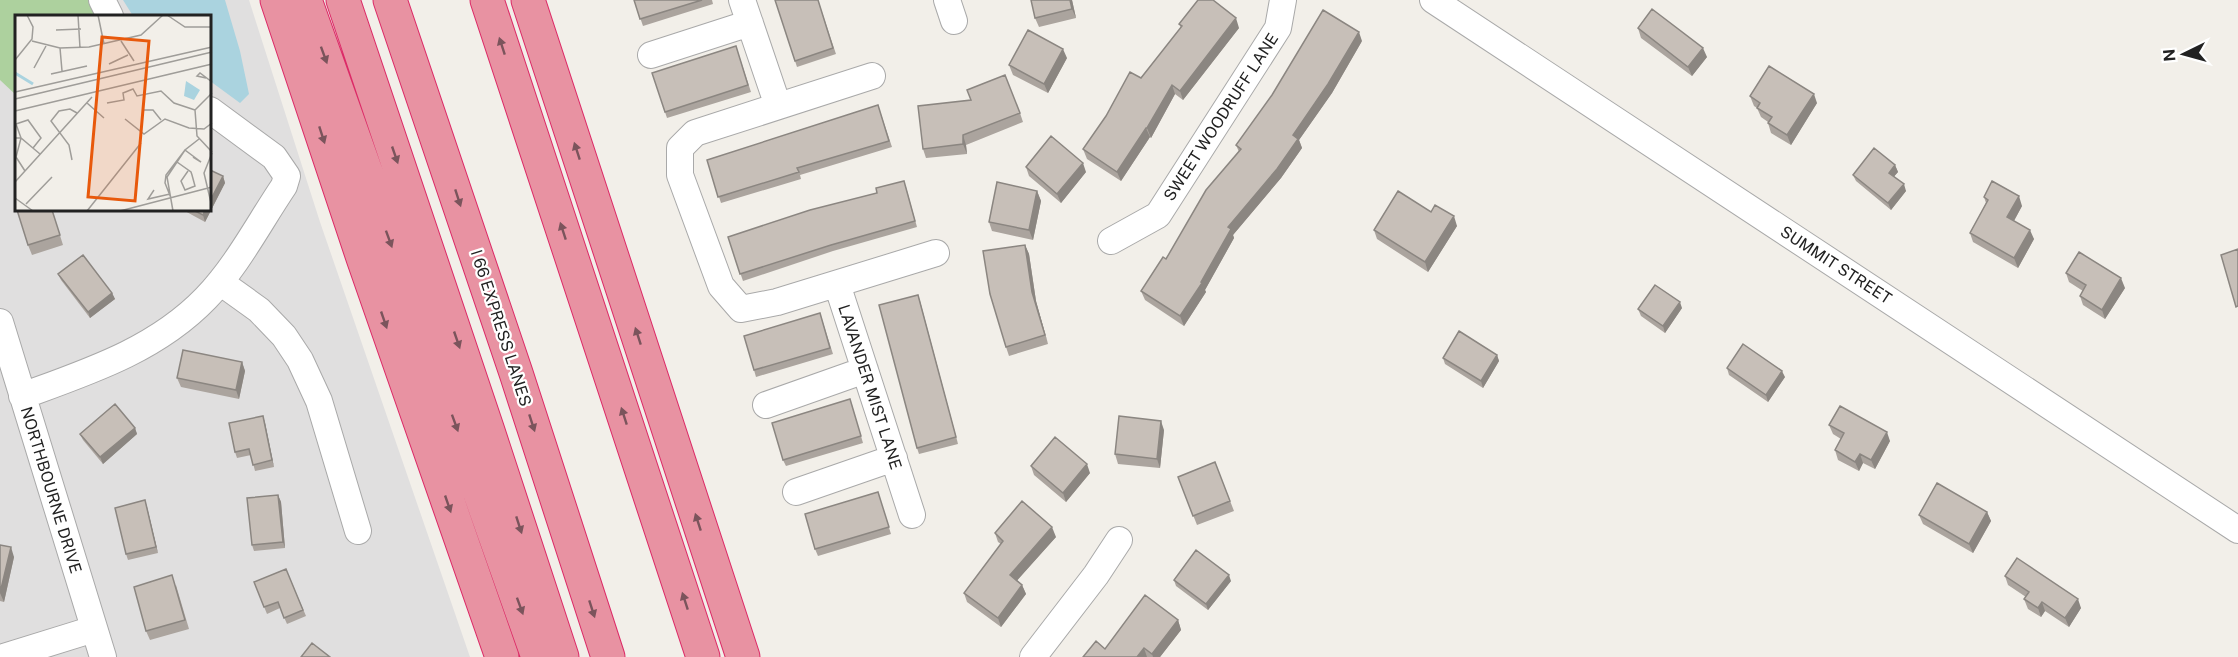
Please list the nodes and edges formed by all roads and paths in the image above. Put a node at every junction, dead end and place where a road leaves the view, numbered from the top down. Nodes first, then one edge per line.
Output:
1 (102, 0) edge
2 (277, 0) edge
3 (305, 0) edge
4 (343, 0) edge
5 (390, 0) edge
6 (487, 0) edge
7 (528, 0) edge
8 (1283, 0) edge
9 (1433, 0) edge
10 (746, 11) edge
11 (110, 15) edge
12 (651, 55) dead end
13 (872, 76) dead end
14 (778, 106) junction
15 (212, 111) edge
16 (212, 129) edge
17 (284, 186) junction
18 (1111, 241) dead end
19 (936, 253) dead end
20 (220, 282) junction
21 (837, 284) junction
22 (0, 322) edge
23 (865, 370) junction
24 (22, 396) junction
25 (766, 405) dead end
26 (894, 458) junction
27 (796, 492) dead end
28 (912, 515) dead end
29 (2238, 530) edge
30 (358, 531) dead end
31 (1119, 540) dead end
32 (94, 629) junction
33 (4, 657) edge
34 (103, 657) edge
35 (502, 657) edge
36 (538, 657) edge
37 (562, 657) edge
38 (608, 657) edge
39 (704, 657) edge
40 (743, 657) edge
41 (1033, 657) edge

1 - 11 street
2 -> 35 highway
3 -> 36 highway
4 -> 37 highway
5 -> 38 highway, I 66 EXPRESS LANES
39 -> 6 highway
40 -> 7 highway
8 - 18 street, SWEET WOODRUFF LANE
9 - 29 street, SUMMIT STREET
10 - 12 street
10 - 14 street
13 - 14 street
14 - 21 street, LAVANDER MIST LANE
15 - 17 street
16 - 17 street
17 - 20 street
19 - 21 street
20 - 24 street
20 - 30 street
21 - 23 street, LAVANDER MIST LANE
22 - 24 street, NORTHBOURNE DRIVE
23 - 25 street
23 - 26 street, LAVANDER MIST LANE
24 - 32 street, NORTHBOURNE DRIVE
26 - 27 street
26 - 28 street, LAVANDER MIST LANE
31 - 41 street
32 - 33 street
32 - 34 street, NORTHBOURNE DRIVE

